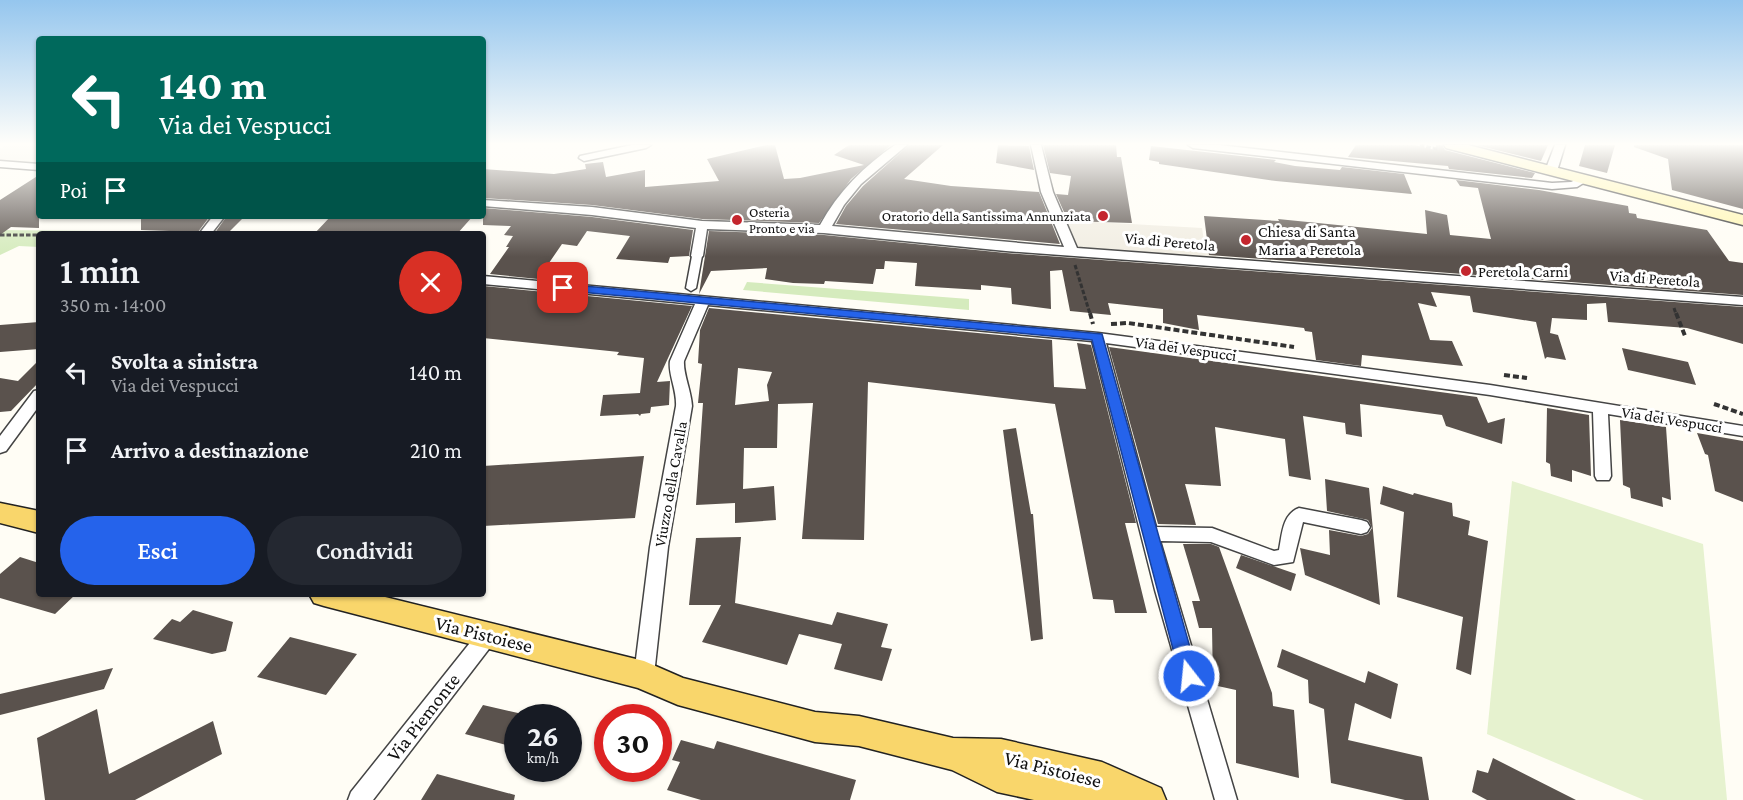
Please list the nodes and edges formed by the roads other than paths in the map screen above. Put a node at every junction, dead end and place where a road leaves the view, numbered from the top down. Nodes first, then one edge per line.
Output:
1 (856, 182) edge
2 (1045, 182) edge
3 (1520, 182) edge
4 (1578, 182) edge
5 (1597, 182) edge
6 (486, 203) edge
7 (217, 219) edge
8 (1743, 220) edge
9 (702, 225) junction
10 (824, 229) junction
11 (207, 231) edge
12 (1071, 250) junction
13 (697, 256) joint
14 (486, 280) edge
15 (692, 288) dead end
16 (703, 300) junction
17 (1743, 301) edge
18 (1096, 332) junction
19 (36, 399) edge
20 (1600, 408) junction
21 (1743, 431) edge
22 (0, 447) edge
23 (1603, 476) dead end
24 (0, 513) edge
25 (36, 521) edge
26 (1361, 527) dead end
27 (1150, 534) junction
28 (336, 597) edge
29 (488, 635) junction
30 (644, 675) junction
31 (953, 754) junction
32 (359, 800) edge
33 (1110, 800) edge
34 (1149, 800) edge
35 (1226, 800) edge

1 - 10 street
2 - 12 street
3 - 4 street
5 - 8 main road
6 - 9 street, Via di Peretola
7 - 11 street
9 - 10 street, Via di Peretola
9 - 13 street
10 - 12 street, Via di Peretola
12 - 17 street, Via di Peretola
13 - 15 street
14 - 16 street, Via dei Vespucci
16 - 18 street, Via dei Vespucci
16 - 30 street, Viuzzo della Cavalla
18 - 20 street, Via dei Vespucci
18 - 27 street
19 - 22 street
20 - 21 street, Via dei Vespucci
20 - 23 street, Via dei Vespucci
24 - 25 main road
26 - 27 street
27 - 35 street
28 - 29 main road, Via Pistoiese
29 - 30 main road, Via Pistoiese
29 - 32 street, Via Piemonte
30 - 31 main road, Via Pistoiese
31 - 33 main road, Via Pistoiese
31 - 34 main road, Via Pistoiese

